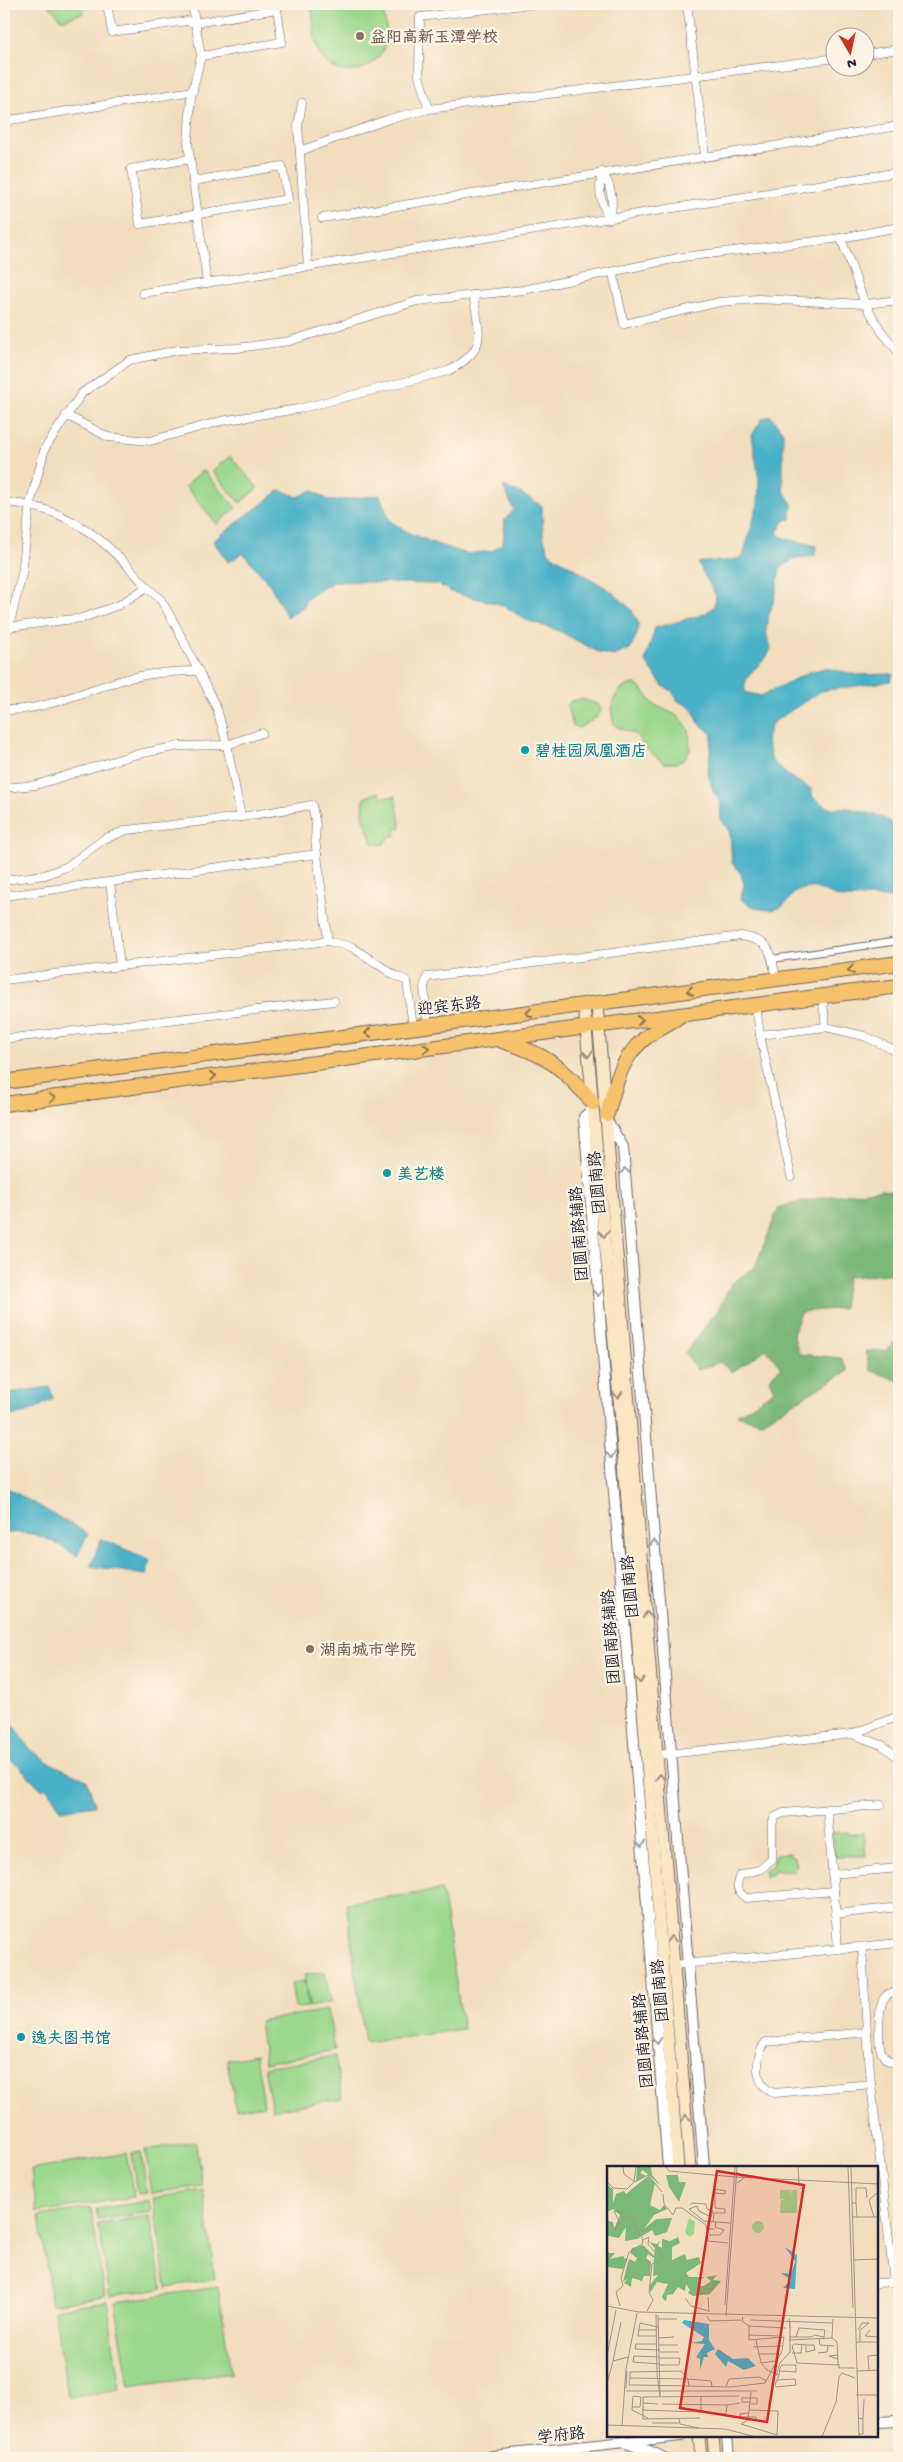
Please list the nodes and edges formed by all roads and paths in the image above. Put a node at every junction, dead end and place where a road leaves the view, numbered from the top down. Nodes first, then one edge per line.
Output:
1 (107, 4) edge
2 (192, 4) edge
3 (531, 4) edge
4 (687, 4) edge
5 (195, 24) junction
6 (899, 49) edge
7 (876, 52) edge
8 (201, 56) junction
9 (826, 59) edge
10 (695, 75) junction
11 (193, 91) junction
12 (302, 102) dead end
13 (429, 109) junction
14 (4, 121) edge
15 (899, 126) edge
16 (300, 151) junction
17 (704, 155) junction
18 (190, 160) junction
19 (602, 172) junction
20 (899, 172) edge
21 (193, 181) junction
22 (198, 214) junction
23 (322, 218) dead end
24 (610, 218) junction
25 (899, 227) edge
26 (841, 238) junction
27 (308, 267) junction
28 (613, 273) junction
29 (207, 283) junction
30 (144, 293) dead end
31 (473, 295) junction
32 (899, 300) edge
33 (865, 304) junction
34 (899, 353) edge
35 (66, 415) junction
36 (4, 502) edge
37 (30, 504) junction
38 (147, 587) junction
39 (9, 627) junction
40 (4, 638) edge
41 (199, 671) junction
42 (4, 710) edge
43 (262, 734) dead end
44 (227, 744) junction
45 (4, 788) edge
46 (241, 817) junction
47 (317, 854) junction
48 (4, 880) edge
49 (110, 882) junction
50 (4, 896) edge
51 (328, 941) junction
52 (899, 941) edge
53 (772, 959) junction
54 (899, 963) edge
55 (120, 966) junction
56 (776, 979) junction
57 (4, 980) edge
58 (899, 986) edge
59 (822, 996) junction
60 (334, 1001) dead end
61 (756, 1004) junction
62 (590, 1005) junction
63 (684, 1014) junction
64 (428, 1025) junction
65 (413, 1027) junction
66 (593, 1027) junction
67 (826, 1028) junction
68 (760, 1035) junction
69 (4, 1039) edge
70 (497, 1039) junction
71 (899, 1052) edge
72 (4, 1082) edge
73 (4, 1104) edge
74 (593, 1106) junction
75 (607, 1118) junction
76 (791, 1176) dead end
77 (899, 1716) edge
78 (852, 1734) junction
79 (671, 1753) junction
80 (658, 1755) junction
81 (899, 1758) edge
82 (881, 1805) dead end
83 (827, 1810) junction
84 (899, 1868) edge
85 (832, 1874) junction
86 (834, 1891) junction
87 (892, 1908) dead end
88 (835, 1914) junction
89 (899, 1943) edge
90 (862, 1946) junction
91 (838, 1949) junction
92 (687, 1964) junction
93 (673, 1965) junction
94 (899, 1992) edge
95 (867, 2032) junction
96 (899, 2064) edge
97 (871, 2084) junction
98 (668, 2166) edge
99 (678, 2166) edge
100 (690, 2166) edge
101 (704, 2166) edge
102 (887, 2235) junction
103 (878, 2236) edge
104 (878, 2283) edge
105 (899, 2421) edge
106 (878, 2422) edge
107 (630, 2437) edge
108 (671, 2437) edge
109 (699, 2437) edge
110 (713, 2437) edge
111 (727, 2437) edge
112 (622, 2442) junction
113 (475, 2458) edge
114 (664, 2458) edge
115 (701, 2458) edge
116 (715, 2458) edge
117 (729, 2458) edge

1 - 5 street
2 - 5 street
3 - 13 street
4 - 10 street
5 - 8 street
5 - 8 street
6 - 7 street
8 - 11 street
9 - 10 street
10 - 13 street
10 - 17 street
11 - 14 street
11 - 18 street
12 - 16 street
13 - 16 street
15 - 17 street
16 - 27 street
17 - 19 street
18 - 21 street
18 - 22 street
19 - 23 street
19 - 24 street
20 - 24 street
21 - 22 street
21 - 22 street
22 - 29 street
24 - 27 street
25 - 26 street
26 - 28 street
26 - 33 street
27 - 29 street
28 - 31 street
28 - 33 street
29 - 30 street
31 - 35 street
31 - 35 street
32 - 33 street
33 - 34 street
35 - 37 street
36 - 37 street
37 - 38 street
37 - 39 street
38 - 39 street
38 - 41 street
39 - 40 street
41 - 42 street
41 - 44 street
43 - 44 street
44 - 45 street
44 - 46 street
46 - 47 street
46 - 48 street
47 - 49 street
47 - 51 street
49 - 50 street
49 - 55 street
51 - 55 street
51 - 65 street
52 - 53 street
53 - 56 street
53 - 64 street
54 -> 56 highway, 迎宾东路
55 - 57 street
56 -> 62 highway, 迎宾东路
58 - 59 highway
59 - 61 highway
59 - 67 street
60 - 69 street
61 - 63 highway
61 - 68 street
62 -> 64 highway, 迎宾东路
62 - 66 main road, 团圆南路
66 -> 63 highway
63 - 75 highway
64 - 65 highway, 迎宾东路
65 -> 72 highway, 迎宾东路
66 - 70 highway
66 -> 74 main road, 团圆南路
66 - 75 main road, 团圆南路
67 - 68 street
67 - 71 street
68 - 76 street
73 -> 70 highway
70 - 74 highway
74 -> 98 street, 团圆南路辅路
74 -> 99 main road, 团圆南路
79 -> 75 street
80 -> 75 main road, 团圆南路
77 - 78 street
78 - 79 street
78 - 81 street
79 - 80 street
79 - 92 street
93 -> 80 main road, 团圆南路
82 - 83 street
83 - 85 street
83 - 86 street
84 - 85 street
85 - 86 street
86 - 88 street
87 - 88 street
88 - 91 street
89 - 90 street
90 - 91 street
90 - 95 street
91 - 92 street
92 - 93 street
92 - 101 street
100 -> 93 main road, 团圆南路
94 - 96 street
95 - 97 street
95 - 97 street
97 - 102 street
102 - 103 street
102 - 104 street
105 - 106 street
107 - 112 street
108 - 112 street, 学府路
109 - 115 main road
110 - 116 main road
111 - 117 street
112 - 113 street, 学府路
112 - 114 street

